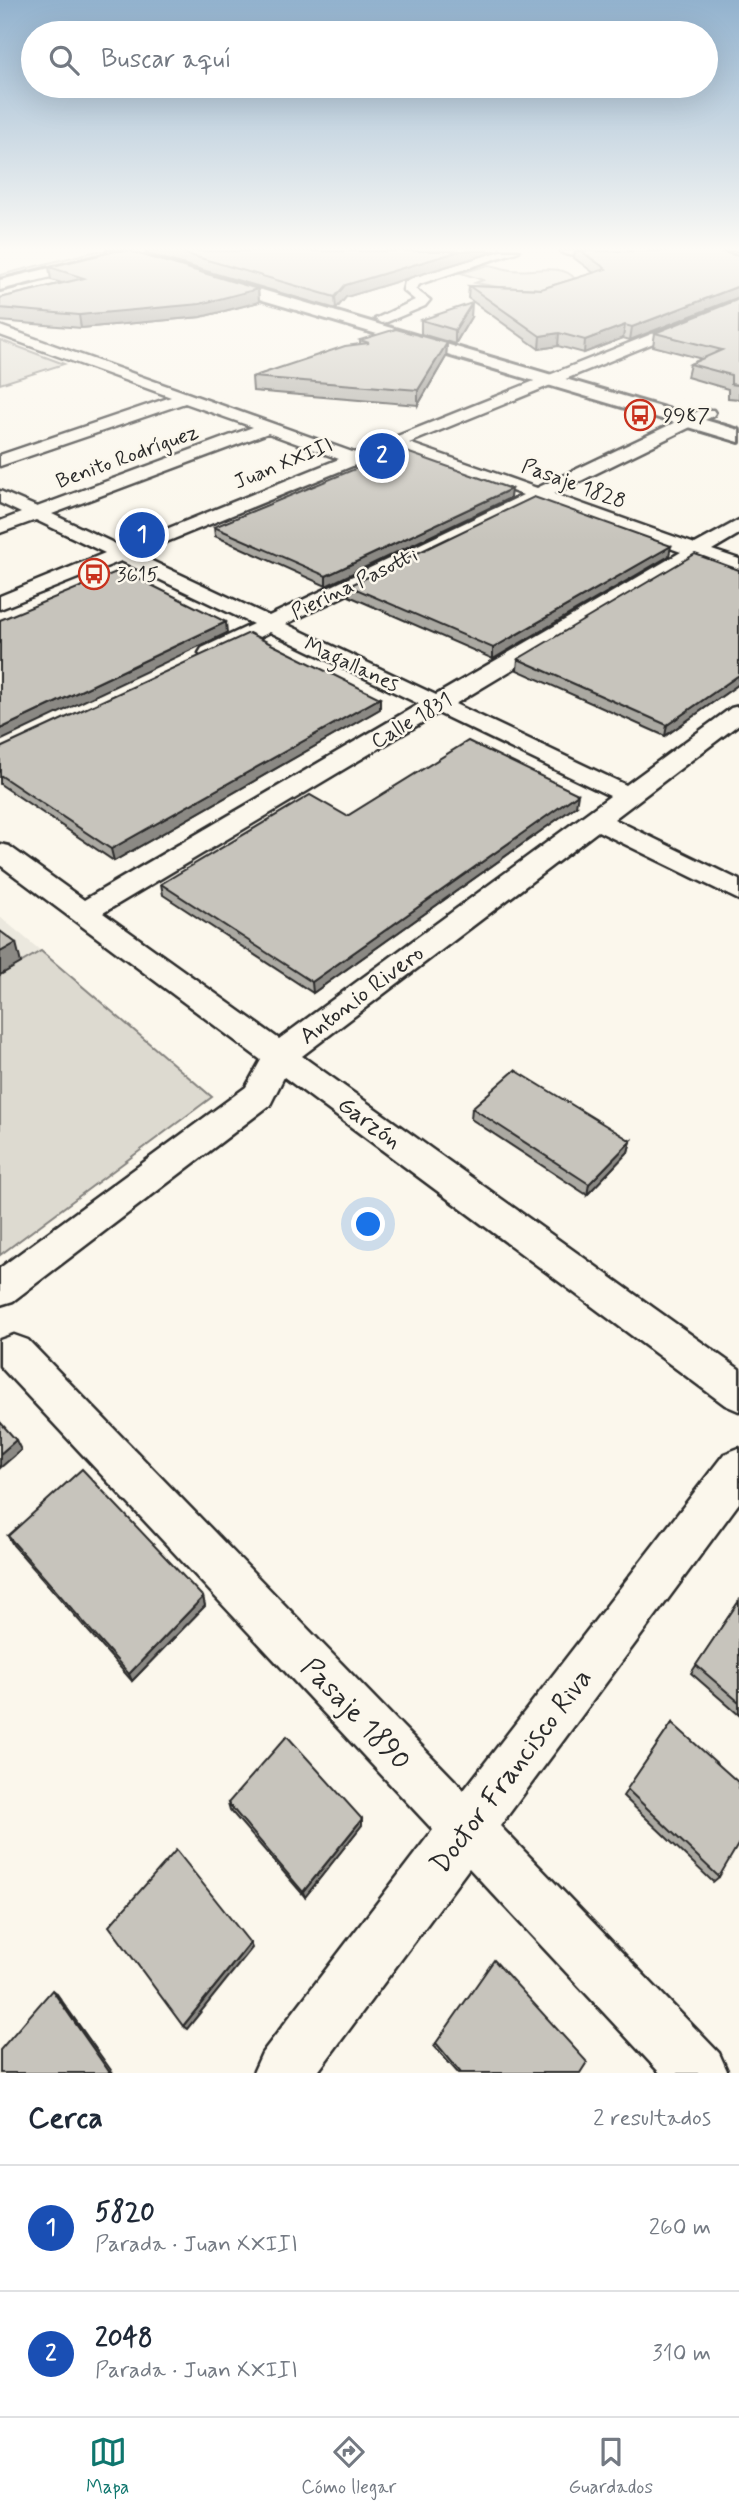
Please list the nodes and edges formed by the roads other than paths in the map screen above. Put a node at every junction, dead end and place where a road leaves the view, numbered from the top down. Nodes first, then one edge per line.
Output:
1 (50, 348) edge
2 (459, 348) edge
3 (471, 348) edge
4 (628, 348) edge
5 (558, 376) junction
6 (187, 397) junction
7 (699, 417) junction
8 (739, 422) edge
9 (269, 427) junction
10 (739, 436) edge
11 (394, 443) junction
12 (355, 459) junction
13 (0, 461) edge
14 (538, 494) junction
15 (0, 496) edge
16 (36, 513) junction
17 (739, 526) edge
18 (0, 527) edge
19 (697, 551) junction
20 (120, 554) junction
21 (739, 566) edge
22 (0, 603) edge
23 (268, 624) junction
24 (195, 659) edge
25 (437, 705) junction
26 (733, 725) edge
27 (628, 795) junction
28 (595, 820) junction
29 (0, 852) edge
30 (739, 891) edge
31 (83, 913) junction
32 (278, 1056) junction
33 (0, 1289) edge
34 (14, 1353) dead end
35 (739, 1392) edge
36 (739, 1468) edge
37 (467, 1829) junction
38 (282, 2073) edge
39 (699, 2073) edge

1 - 6 street
2 - 5 street
3 - 5 street
4 - 5 street, Juan XXIII
5 - 7 street
5 - 11 street, Juan XXIII
6 - 9 street
6 - 13 street
7 - 8 street
7 - 10 street
7 - 14 street, Pierina Pasotti
9 - 12 street
9 - 16 street, Benito Rodríguez
11 - 12 street, Juan XXIII
11 - 14 street, Pasaje 1828
12 - 20 street, Juan XXIII
14 - 19 street, Pasaje 1828
14 - 23 street, Pierina Pasotti
15 - 16 street, Magallanes
16 - 18 street, Benito Rodríguez
16 - 20 street, Magallanes
17 - 19 street, Calle 1831
19 - 21 street, Pasaje 1828
19 - 25 street, Calle 1831
20 - 22 street, Juan XXIII
20 - 23 street, Magallanes
23 - 24 street, Pierina Pasotti
23 - 25 street, Magallanes
25 - 27 street, Magallanes
25 - 31 street, Calle 1831
26 - 27 street, Antonio Rivero
27 - 28 street, Antonio Rivero
28 - 30 street
28 - 32 street, Antonio Rivero
29 - 31 street, Garzón
31 - 32 street, Garzón
32 - 33 street, Antonio Rivero
32 - 35 street, Garzón
34 - 37 street, Pasaje 1890
36 - 37 street, Doctor Francisco Riva
37 - 38 street, Doctor Francisco Riva
37 - 39 street, Pasaje 1890

